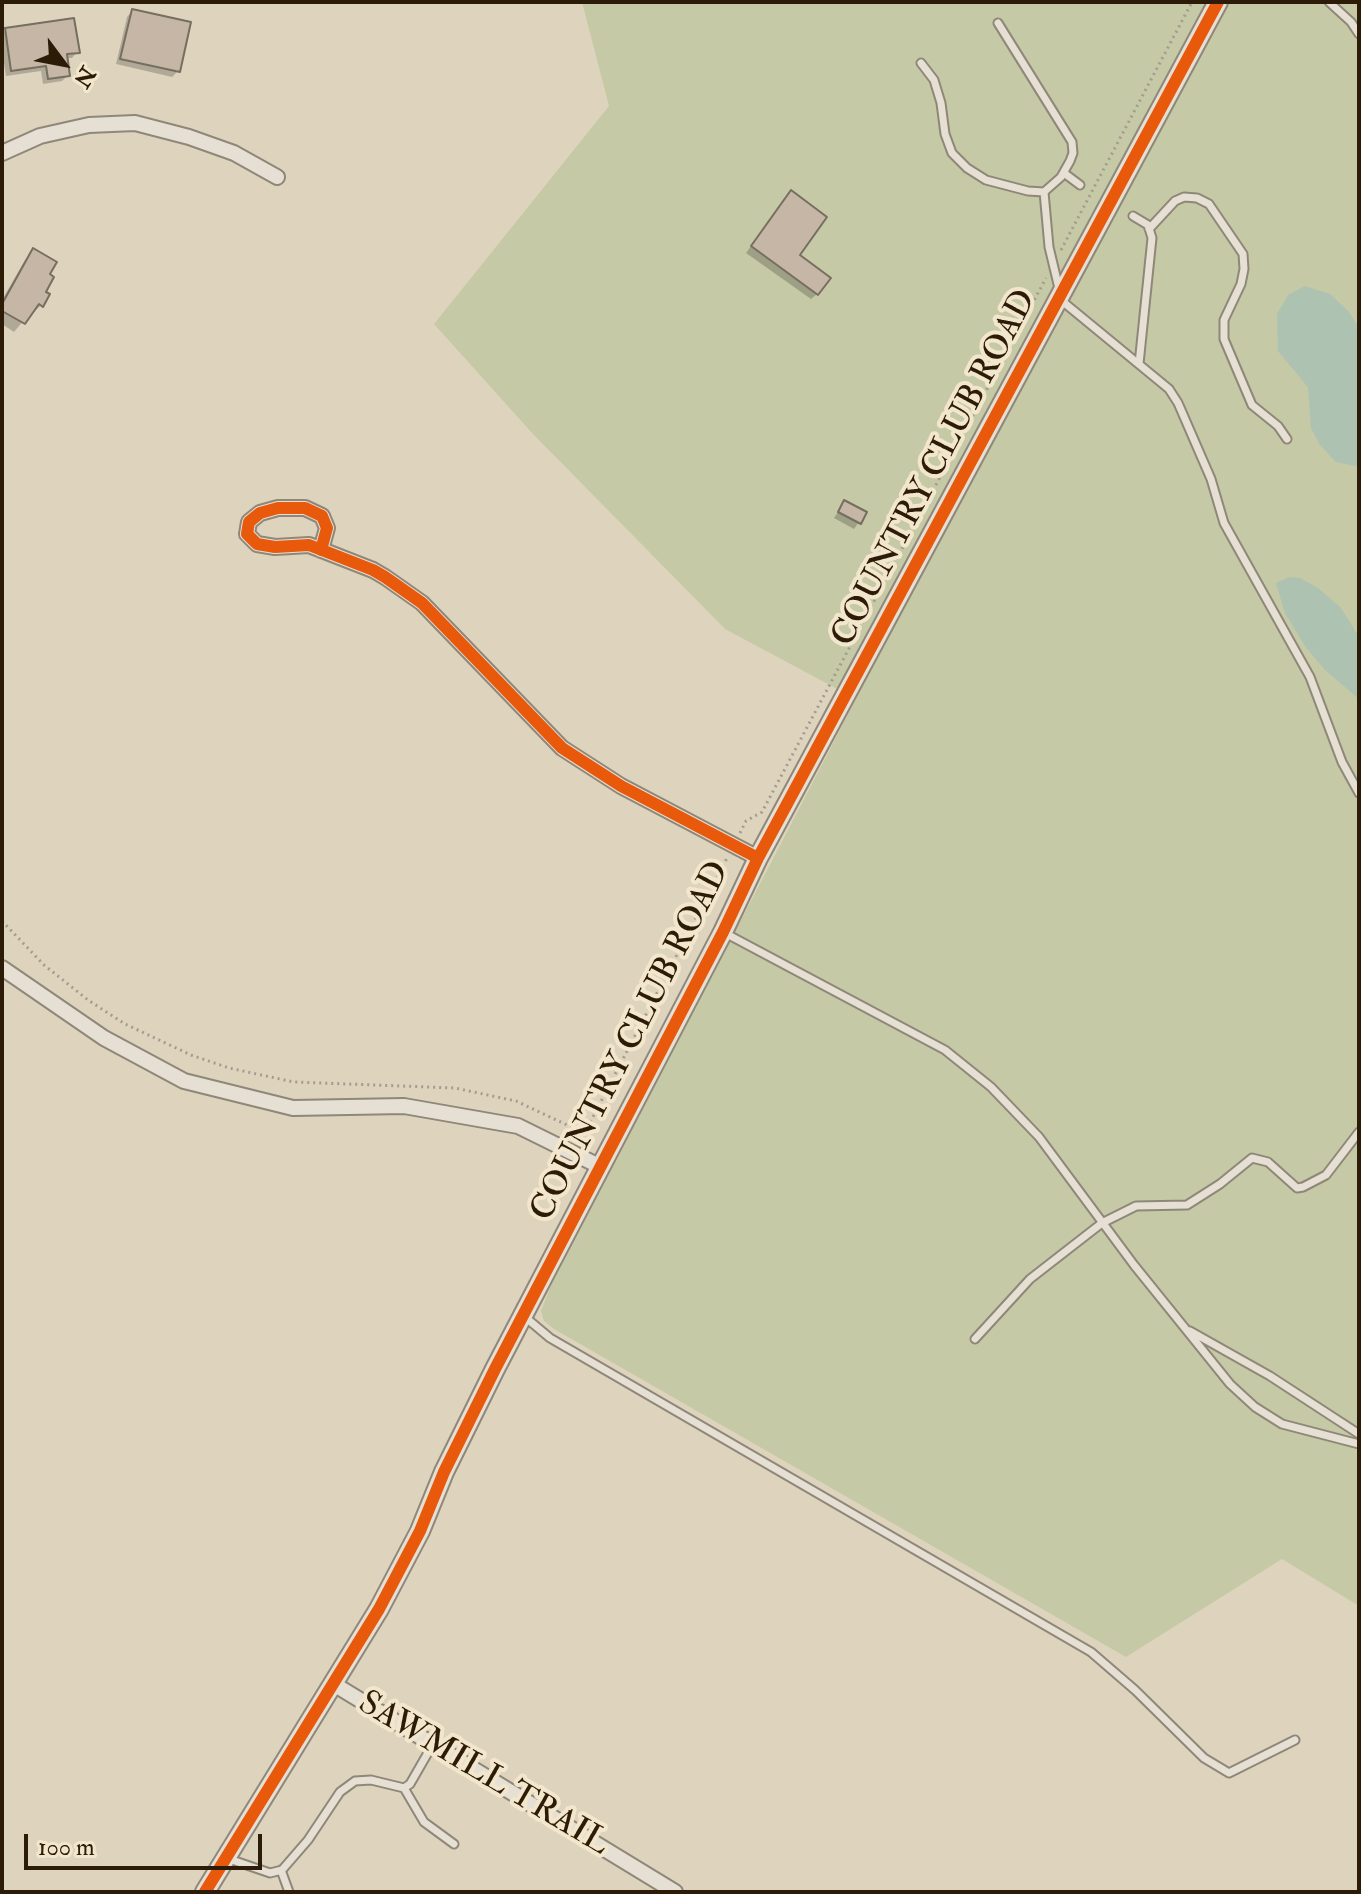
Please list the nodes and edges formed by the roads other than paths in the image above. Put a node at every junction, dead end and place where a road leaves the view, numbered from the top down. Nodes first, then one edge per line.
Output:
1 (1218, 2) edge
2 (1329, 2) edge
3 (998, 23) dead end
4 (1359, 34) edge
5 (921, 63) dead end
6 (2, 153) edge
7 (1064, 173) junction
8 (277, 177) dead end
9 (1080, 185) dead end
10 (1044, 192) junction
11 (1133, 216) dead end
12 (1149, 229) junction
13 (1061, 295) junction
14 (1139, 364) junction
15 (1287, 439) dead end
16 (321, 550) junction
17 (1359, 793) edge
18 (758, 858) junction
19 (723, 932) junction
20 (2, 968) edge
21 (1359, 1132) edge
22 (599, 1166) junction
23 (1102, 1223) junction
24 (523, 1316) junction
25 (1184, 1328) junction
26 (975, 1339) dead end
27 (1359, 1434) edge
28 (1359, 1444) edge
29 (332, 1683) junction
30 (1295, 1740) dead end
31 (433, 1744) junction
32 (404, 1788) junction
33 (454, 1844) dead end
34 (226, 1857) junction
35 (281, 1870) junction
36 (205, 1892) edge
37 (289, 1892) edge
38 (675, 1892) edge

1 - 13 street, COUNTRY CLUB ROAD
2 - 4 lane
3 - 7 lane
5 - 10 lane
6 - 8 street
7 - 9 lane
7 - 10 lane
10 - 13 lane
11 - 12 lane
12 - 14 lane
12 - 15 lane
13 - 14 lane
13 - 18 street, COUNTRY CLUB ROAD
14 - 17 lane
16 - 16 street
16 - 18 street
18 - 19 street, COUNTRY CLUB ROAD
19 - 22 street, COUNTRY CLUB ROAD
19 - 23 lane
20 - 22 street
21 - 23 lane
22 - 24 street, COUNTRY CLUB ROAD
23 - 25 lane
23 - 26 lane
24 - 29 street, COUNTRY CLUB ROAD
24 - 30 lane
25 - 27 lane
25 - 28 lane
29 - 31 street, SAWMILL TRAIL
29 - 34 street, COUNTRY CLUB ROAD
31 - 32 lane
31 - 38 street, SAWMILL TRAIL
32 - 33 lane
32 - 35 lane
34 - 35 lane
34 - 36 street, COUNTRY CLUB ROAD
35 - 37 lane

